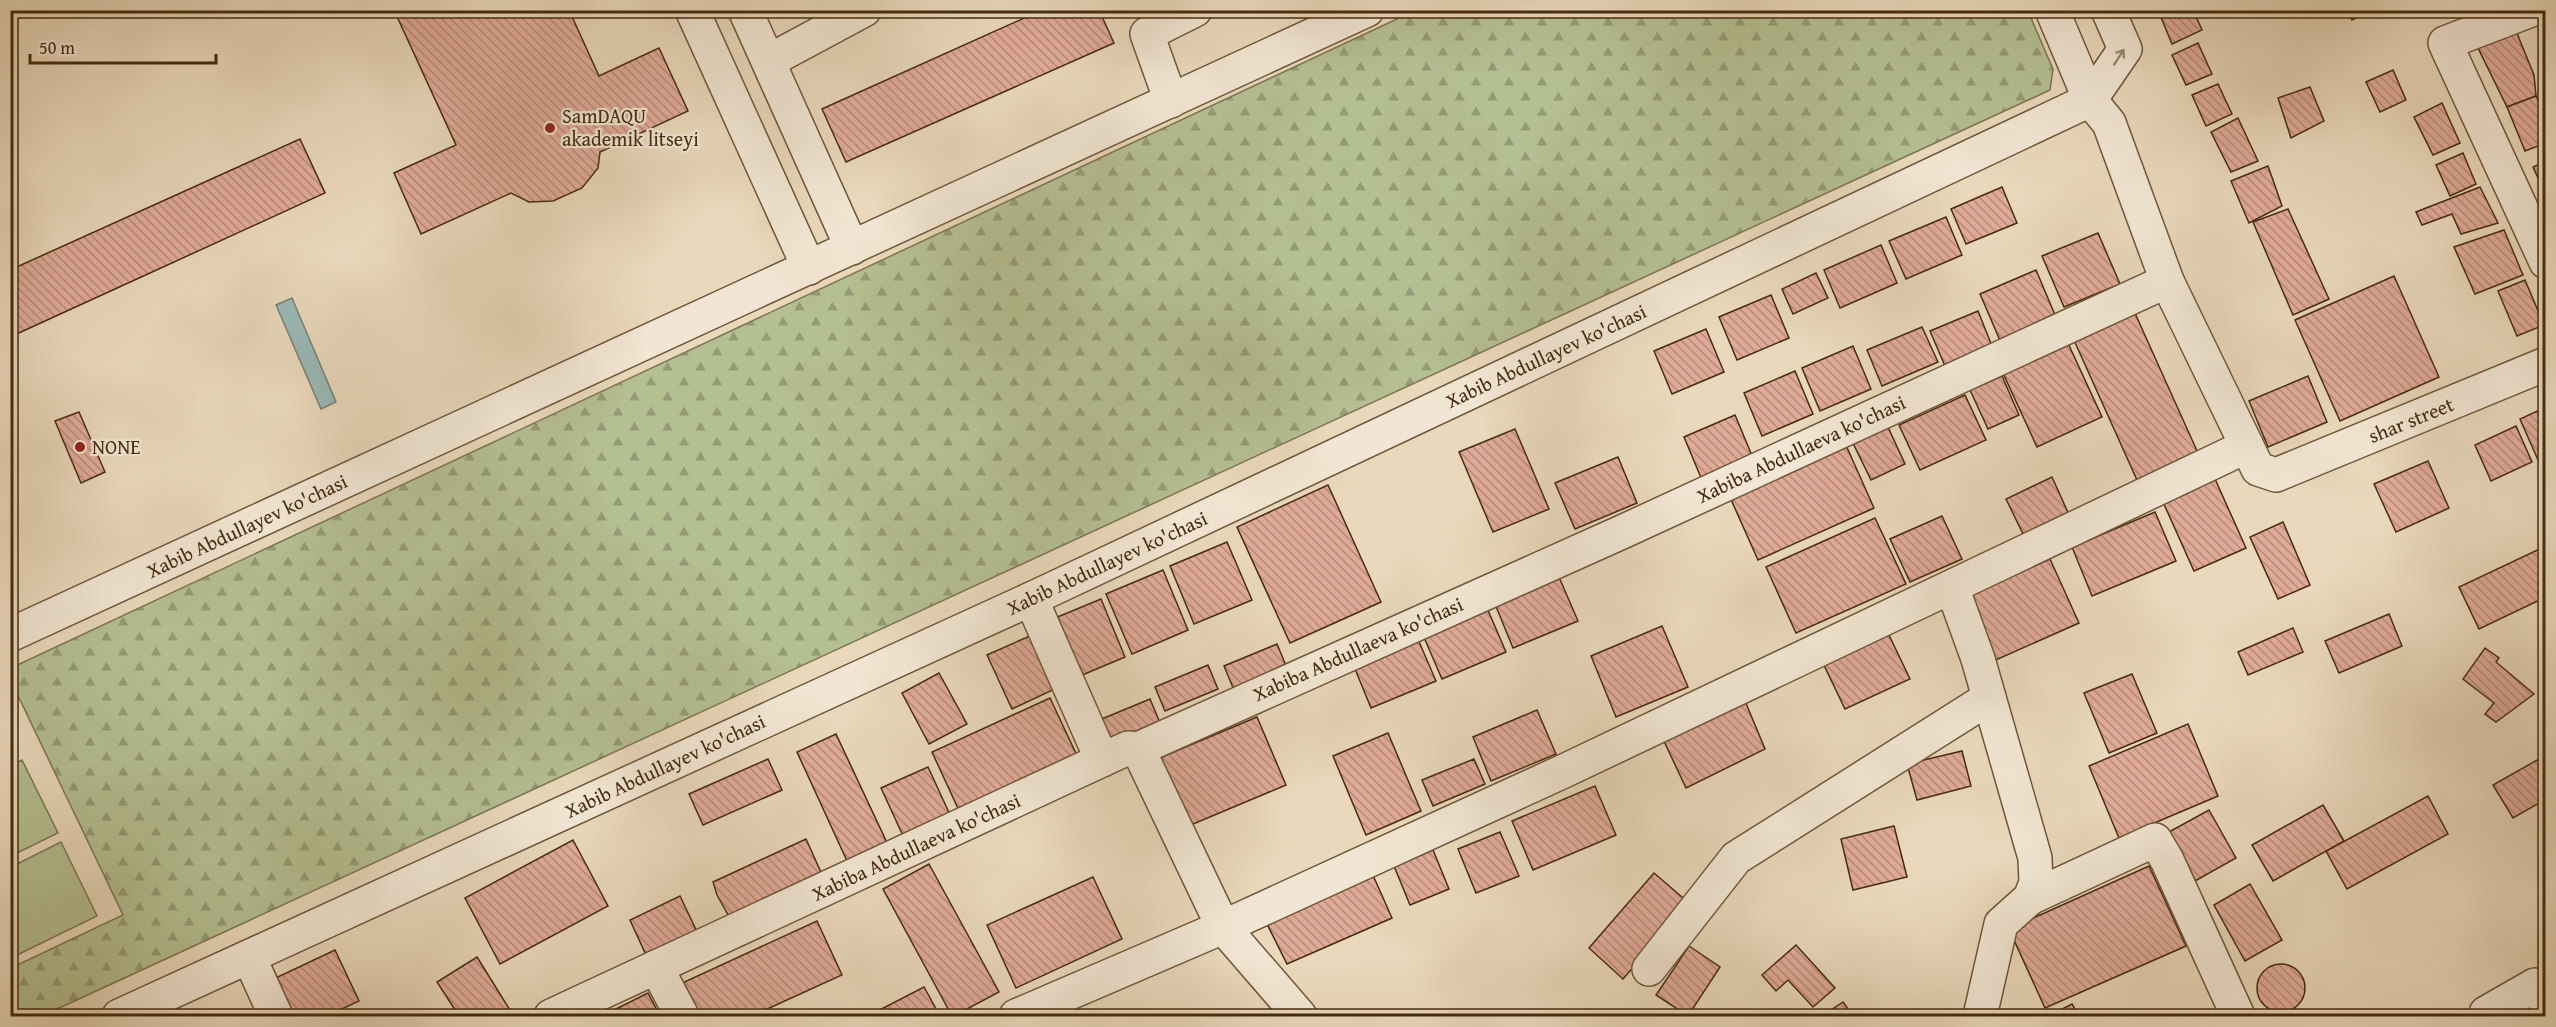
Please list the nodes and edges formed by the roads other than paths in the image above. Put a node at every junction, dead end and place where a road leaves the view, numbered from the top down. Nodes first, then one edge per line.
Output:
1 (692, 10) edge
2 (745, 10) edge
3 (864, 10) edge
4 (1194, 10) edge
5 (1367, 10) edge
6 (2052, 10) edge
7 (2108, 10) edge
8 (2531, 10) edge
9 (1143, 22) edge
10 (769, 61) junction
11 (2090, 100) junction
12 (1171, 101) junction
13 (852, 248) junction
14 (2546, 262) edge
15 (808, 268) junction
16 (2167, 281) junction
17 (2546, 364) edge
18 (2247, 446) junction
19 (1952, 587) junction
20 (1030, 599) junction
21 (10, 635) edge
22 (1989, 698) junction
23 (1138, 749) junction
24 (1102, 760) junction
25 (2031, 898) junction
26 (1223, 927) junction
27 (249, 957) junction
28 (656, 967) junction
29 (1649, 969) dead end
30 (2546, 1003) edge
31 (2486, 1013) dead end
32 (1017, 1016) edge
33 (119, 1017) edge
34 (276, 1017) edge
35 (551, 1017) edge
36 (682, 1017) edge
37 (1299, 1017) edge
38 (1980, 1017) edge
39 (2238, 1017) edge

1 - 15 street
2 - 10 street
3 - 10 street
4 - 9 street
5 - 12 street, Xabib Abdullayev ko'chasi
6 - 11 street
11 -> 7 street
8 - 14 street
9 - 12 street
10 - 13 street
11 - 16 street
11 - 20 street, Xabib Abdullayev ko'chasi
12 - 13 street, Xabib Abdullayev ko'chasi
13 - 15 street, Xabib Abdullayev ko'chasi
15 - 21 street, Xabib Abdullayev ko'chasi
16 - 18 street
16 - 23 street, Xabiba Abdullaeva ko'chasi
17 - 18 street
18 - 19 street
19 - 22 street
19 - 26 street
20 - 24 street
20 - 27 street, Xabib Abdullayev ko'chasi
22 - 25 street
22 - 29 street
23 - 24 street, Xabiba Abdullaeva ko'chasi
23 - 26 street
24 - 28 street, Xabiba Abdullaeva ko'chasi
25 - 38 street
25 - 39 street
26 - 32 street
26 - 37 street
27 - 33 street, Xabib Abdullayev ko'chasi
27 - 34 street
28 - 35 street, Xabiba Abdullaeva ko'chasi
28 - 36 street
30 - 31 street

